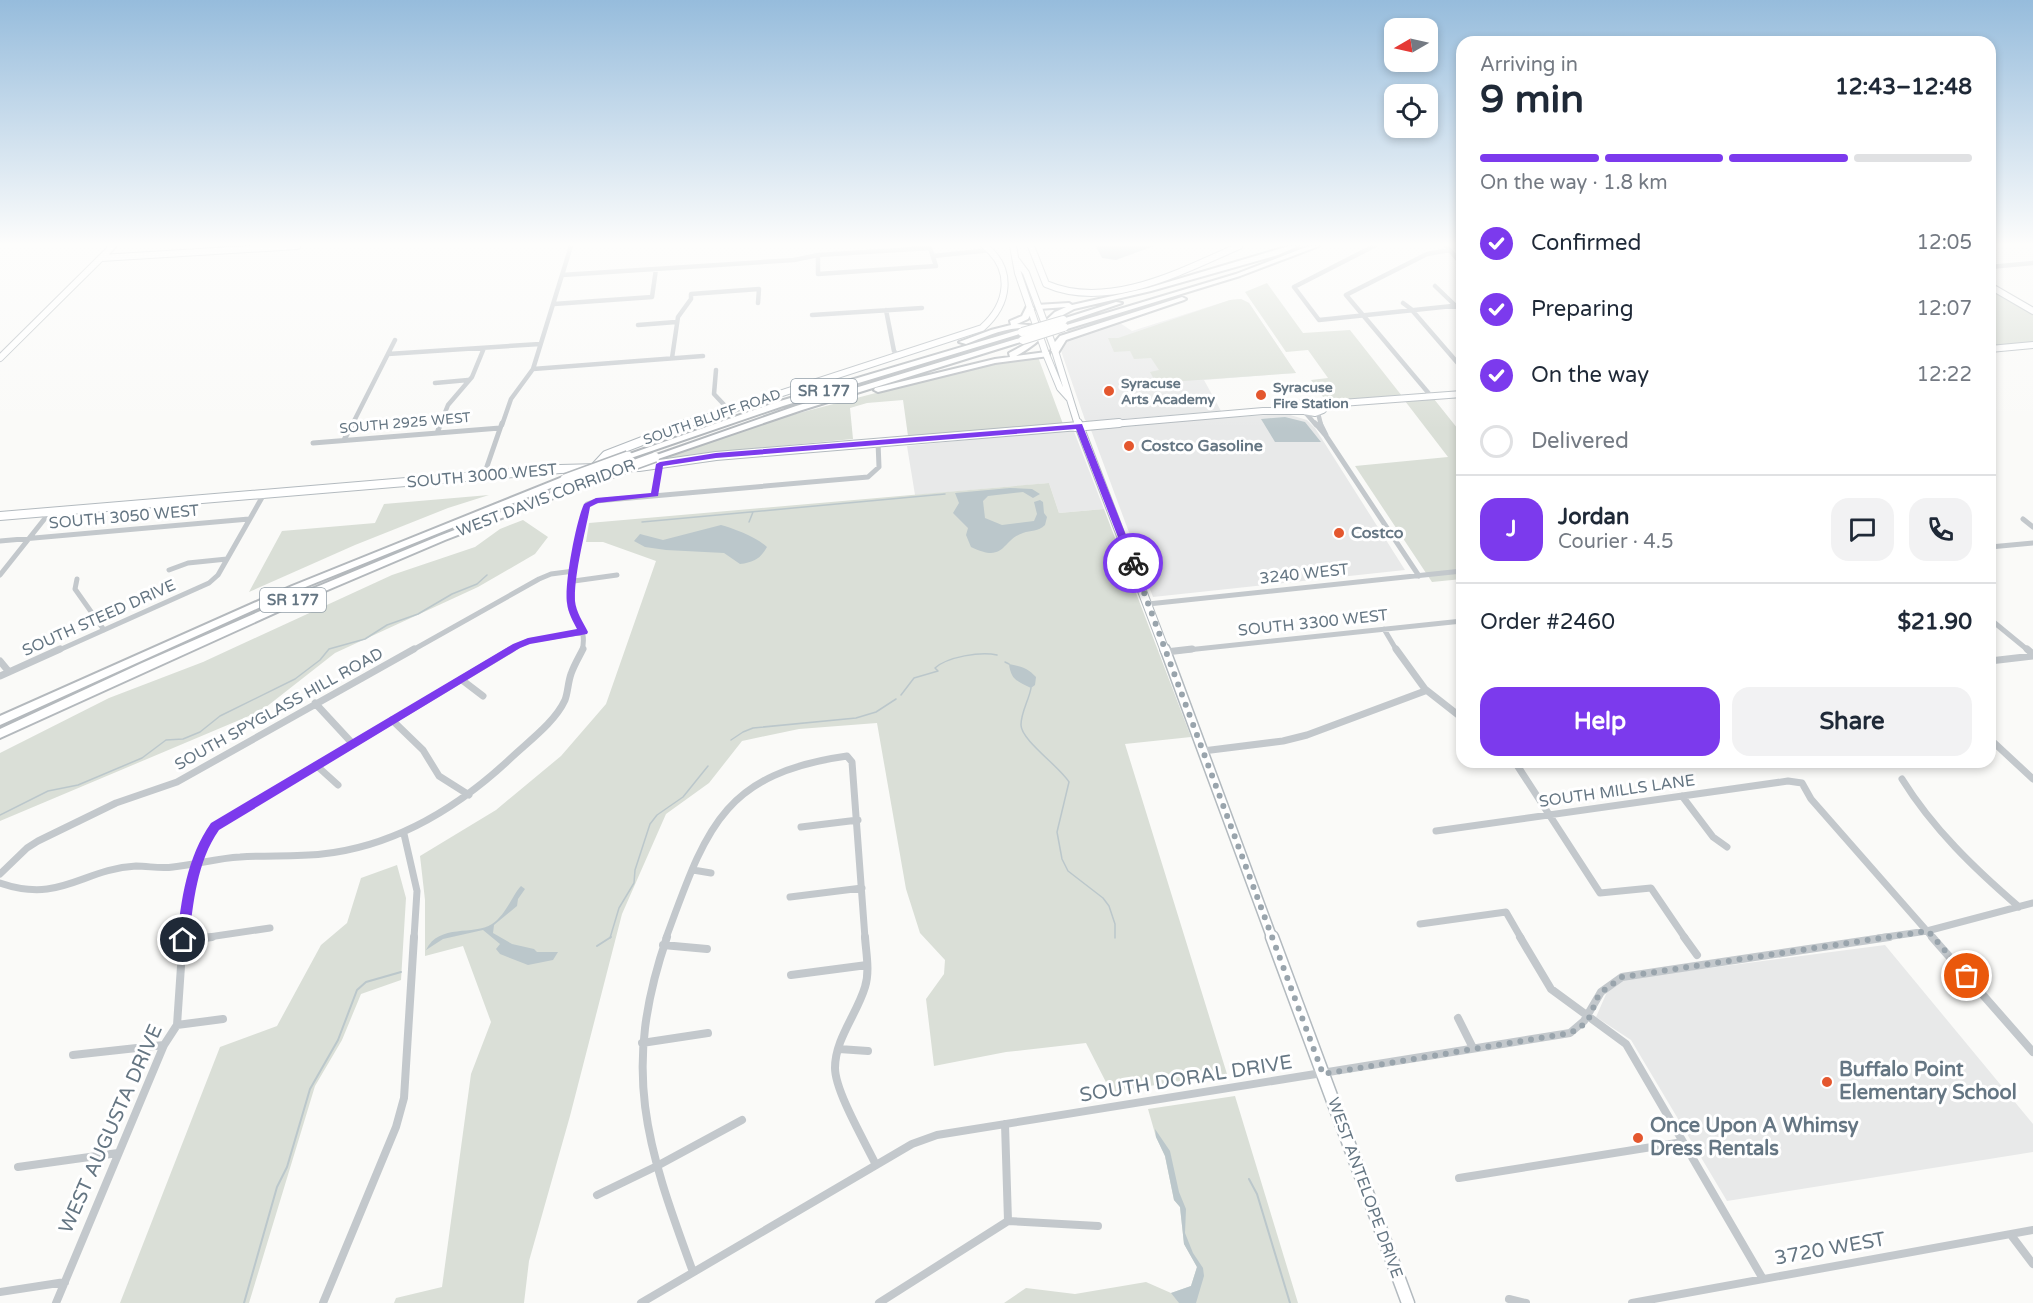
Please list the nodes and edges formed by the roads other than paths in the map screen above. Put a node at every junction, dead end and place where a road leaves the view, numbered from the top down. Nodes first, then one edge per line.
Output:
1 (52, 307) edge
2 (553, 307) edge
3 (686, 307) edge
4 (997, 307) edge
5 (1039, 307) edge
6 (1077, 307) edge
7 (1114, 307) edge
8 (1122, 307) edge
9 (1158, 307) edge
10 (1309, 307) edge
11 (1356, 307) edge
12 (1408, 307) edge
13 (1436, 307) edge
14 (922, 308) dead end
15 (1030, 308) joint
16 (1411, 309) junction
17 (886, 310) junction
18 (812, 315) dead end
19 (1363, 315) junction
20 (676, 322) junction
21 (1063, 323) junction
22 (638, 325) dead end
23 (1002, 328) junction
24 (1043, 330) junction
25 (1080, 332) junction
26 (395, 340) dead end
27 (540, 344) junction
28 (2033, 345) edge
29 (484, 348) junction
30 (1996, 348) edge
31 (1055, 351) junction
32 (388, 354) junction
33 (1046, 354) junction
34 (703, 356) dead end
35 (899, 356) junction
36 (0, 358) edge
37 (672, 358) junction
38 (995, 361) junction
39 (1456, 361) edge
40 (532, 369) junction
41 (716, 370) dead end
42 (469, 380) junction
43 (435, 382) dead end
44 (1456, 394) edge
45 (1431, 396) junction
46 (1069, 398) junction
47 (1301, 402) junction
48 (1319, 402) junction
49 (1360, 402) junction
50 (729, 410) junction
51 (1263, 411) junction
52 (1272, 411) junction
53 (1304, 411) junction
54 (1321, 411) junction
55 (748, 420) junction
56 (1313, 420) junction
57 (1079, 426) junction
58 (500, 428) junction
59 (437, 433) junction
60 (1000, 433) joint
61 (1326, 436) junction
62 (344, 440) junction
63 (878, 442) junction
64 (313, 443) dead end
65 (657, 461) junction
66 (594, 468) junction
67 (484, 475) junction
68 (264, 494) junction
69 (655, 495) junction
70 (50, 512) junction
71 (0, 516) edge
72 (249, 519) junction
73 (2023, 519) dead end
74 (2033, 526) edge
75 (29, 538) junction
76 (0, 541) edge
77 (2033, 543) edge
78 (1996, 546) edge
79 (227, 559) junction
80 (169, 570) dead end
81 (574, 571) junction
82 (1456, 572) edge
83 (0, 575) edge
84 (617, 575) dead end
85 (1419, 576) junction
86 (77, 579) dead end
87 (574, 581) junction
88 (1148, 604) junction
89 (1456, 622) edge
90 (1996, 624) edge
91 (1384, 629) junction
92 (104, 630) junction
93 (584, 632) junction
94 (1166, 652) junction
95 (2033, 655) edge
96 (1996, 660) edge
97 (0, 661) edge
98 (9, 672) junction
99 (0, 676) edge
100 (462, 680) junction
101 (1425, 691) junction
102 (483, 696) dead end
103 (315, 704) junction
104 (1456, 714) edge
105 (392, 720) junction
106 (0, 721) edge
107 (0, 735) edge
108 (352, 743) junction
109 (1996, 745) edge
110 (1203, 751) junction
111 (316, 766) junction
112 (1519, 768) edge
113 (1902, 779) dead end
114 (2033, 779) edge
115 (338, 785) dead end
116 (468, 795) junction
117 (1682, 796) junction
118 (1549, 814) junction
119 (858, 820) junction
120 (801, 827) dead end
121 (1436, 831) dead end
122 (404, 834) junction
123 (1727, 847) dead end
124 (197, 862) junction
125 (693, 870) junction
126 (711, 873) dead end
127 (0, 874) edge
128 (0, 882) edge
129 (862, 888) junction
130 (790, 897) dead end
131 (2033, 903) edge
132 (2019, 907) junction
133 (1420, 924) dead end
134 (270, 928) dead end
135 (1928, 931) junction
136 (183, 940) junction
137 (663, 945) junction
138 (707, 949) dead end
139 (1697, 955) dead end
140 (867, 965) junction
141 (791, 975) dead end
142 (1458, 1018) dead end
143 (1589, 1018) junction
144 (223, 1019) dead end
145 (177, 1025) junction
146 (708, 1034) dead end
147 (642, 1043) junction
148 (164, 1045) junction
149 (1473, 1047) junction
150 (839, 1049) junction
151 (868, 1051) dead end
152 (2033, 1052) edge
153 (74, 1055) dead end
154 (1323, 1074) junction
155 (742, 1120) dead end
156 (1005, 1125) junction
157 (1683, 1142) junction
158 (118, 1153) junction
159 (876, 1165) junction
160 (657, 1166) junction
161 (18, 1167) dead end
162 (1459, 1178) dead end
163 (597, 1195) dead end
164 (1008, 1221) junction
165 (1098, 1226) dead end
166 (2033, 1230) edge
167 (2011, 1235) junction
168 (2033, 1264) edge
169 (693, 1272) junction
170 (1763, 1279) junction
171 (64, 1282) junction
172 (0, 1292) edge
173 (1509, 1299) dead end
174 (56, 1303) edge
175 (323, 1303) edge
176 (641, 1303) edge
177 (879, 1303) edge
178 (1408, 1303) edge
179 (1526, 1303) edge
180 (1632, 1303) edge

1 - 36 street
2 - 27 street
3 - 20 street
4 - 35 street, SOUTH BLUFF ROAD
5 - 24 main road, WEST ANTELOPE DRIVE
6 - 24 highway
7 - 21 highway, WEST DAVIS CORRIDOR / SR 177
8 - 21 highway, WEST DAVIS CORRIDOR / SR 177
9 - 25 highway
10 - 19 street
11 - 19 street
12 - 16 street
13 - 16 street
14 - 17 street
15 - 23 highway
15 - 24 main road, WEST ANTELOPE DRIVE
16 - 19 street
16 - 39 street
17 - 18 street
17 - 35 street
19 - 45 street
20 - 22 street
20 - 37 street
21 - 55 highway, WEST DAVIS CORRIDOR / SR 177, bridge
23 - 24 highway
23 - 55 highway
24 - 25 highway
24 - 31 main road, WEST ANTELOPE DRIVE
24 - 33 main road, WEST ANTELOPE DRIVE
24 - 38 highway
25 - 31 highway
26 - 32 street
27 - 29 street
27 - 40 street
28 - 30 street
29 - 32 street
29 - 42 street
31 - 46 street, WEST ANTELOPE DRIVE
32 - 62 street
33 - 38 highway
33 - 46 street, WEST ANTELOPE DRIVE
34 - 37 street
35 - 50 street, SOUTH BLUFF ROAD
37 - 40 street
38 - 55 highway
40 - 58 street
41 - 50 street
42 - 43 street
42 - 59 street
44 - 45 street
45 - 49 street
46 - 57 street, WEST ANTELOPE DRIVE
47 - 48 street
47 - 51 main road, SOUTH 3000 WEST
47 - 53 street
48 - 49 street
48 - 54 street
49 - 54 street
50 - 66 street, SOUTH BLUFF ROAD
51 - 52 street, SOUTH 3000 WEST
51 - 57 street, SOUTH 3000 WEST
52 - 53 street, SOUTH 3000 WEST
52 - 56 street
53 - 54 street, SOUTH 3000 WEST
53 - 56 street
54 - 61 street
55 - 65 highway, WEST DAVIS CORRIDOR / SR 177
55 - 106 highway, WEST DAVIS CORRIDOR / SR 177, bridge
56 - 61 street
57 - 60 main road, SOUTH 3000 WEST
57 - 88 street, WEST ANTELOPE DRIVE
58 - 59 street, SOUTH 2925 WEST
58 - 67 street
59 - 62 street, SOUTH 2925 WEST
60 - 63 street, SOUTH 3000 WEST
61 - 85 street
62 - 64 street, SOUTH 2925 WEST
63 - 65 street, SOUTH 3000 WEST
63 - 69 street
65 - 66 street, SOUTH 3000 WEST
65 - 69 street
65 - 107 highway, WEST DAVIS CORRIDOR / SR 177, bridge
66 - 67 street, SOUTH 3000 WEST
67 - 68 street, SOUTH 3000 WEST
68 - 70 street, SOUTH 3000 WEST
68 - 72 street
69 - 81 street
70 - 71 street, SOUTH 3000 WEST
70 - 75 street
72 - 75 street, SOUTH 3050 WEST
72 - 79 street
73 - 74 street
75 - 76 street, SOUTH 3050 WEST
75 - 83 street
77 - 78 street
79 - 80 street
79 - 92 street, SOUTH STEED DRIVE
81 - 87 street
81 - 103 street, SOUTH SPYGLASS HILL ROAD
82 - 85 street, 3240 WEST
84 - 87 street
85 - 88 street, 3240 WEST
86 - 92 street
87 - 93 street
88 - 94 street, WEST ANTELOPE DRIVE
89 - 91 street, SOUTH 3300 WEST
90 - 95 street
91 - 94 street, SOUTH 3300 WEST
91 - 101 street
92 - 98 street, SOUTH STEED DRIVE
93 - 100 street
93 - 116 street
94 - 110 street, WEST ANTELOPE DRIVE
95 - 96 street
97 - 98 street
98 - 99 street, SOUTH STEED DRIVE
100 - 102 street
100 - 105 street
101 - 104 street
101 - 110 street
103 - 108 street
103 - 127 street, SOUTH SPYGLASS HILL ROAD
105 - 108 street
105 - 116 street
108 - 111 street
109 - 114 street
110 - 154 street, WEST ANTELOPE DRIVE
111 - 115 street
111 - 124 street, WEST AUGUSTA DRIVE
112 - 118 street
113 - 132 street
116 - 122 street
117 - 118 street, SOUTH MILLS LANE
117 - 123 street
117 - 135 street, SOUTH MILLS LANE
118 - 121 street, SOUTH MILLS LANE
118 - 139 street
119 - 120 street
119 - 125 street
119 - 129 street
122 - 124 street
122 - 175 street
124 - 128 street
124 - 136 street, WEST AUGUSTA DRIVE
125 - 126 street
125 - 137 street
129 - 130 street
129 - 140 street
131 - 132 street
132 - 135 street
133 - 143 street
134 - 136 street
135 - 143 street
135 - 152 street
136 - 145 street, WEST AUGUSTA DRIVE
137 - 138 street
137 - 147 street
140 - 141 street
140 - 150 street
142 - 149 street
143 - 149 street, SOUTH DORAL DRIVE
143 - 157 street
144 - 145 street
145 - 148 street, WEST AUGUSTA DRIVE
146 - 147 street
147 - 160 street
148 - 153 street
148 - 158 street, WEST AUGUSTA DRIVE
149 - 154 street, SOUTH DORAL DRIVE
150 - 151 street
150 - 159 street
154 - 156 street, SOUTH DORAL DRIVE
154 - 178 street, WEST ANTELOPE DRIVE
155 - 160 street
156 - 159 street, SOUTH DORAL DRIVE
156 - 164 street
157 - 162 street
157 - 170 street
158 - 161 street
158 - 171 street, WEST AUGUSTA DRIVE
159 - 169 street, SOUTH DORAL DRIVE
160 - 163 street
160 - 169 street
164 - 165 street
164 - 177 street
166 - 167 street, 3720 WEST
167 - 168 street
167 - 170 street, 3720 WEST
169 - 176 street, SOUTH DORAL DRIVE
170 - 180 street, 3720 WEST
171 - 172 street
171 - 174 street, WEST AUGUSTA DRIVE
173 - 179 street

